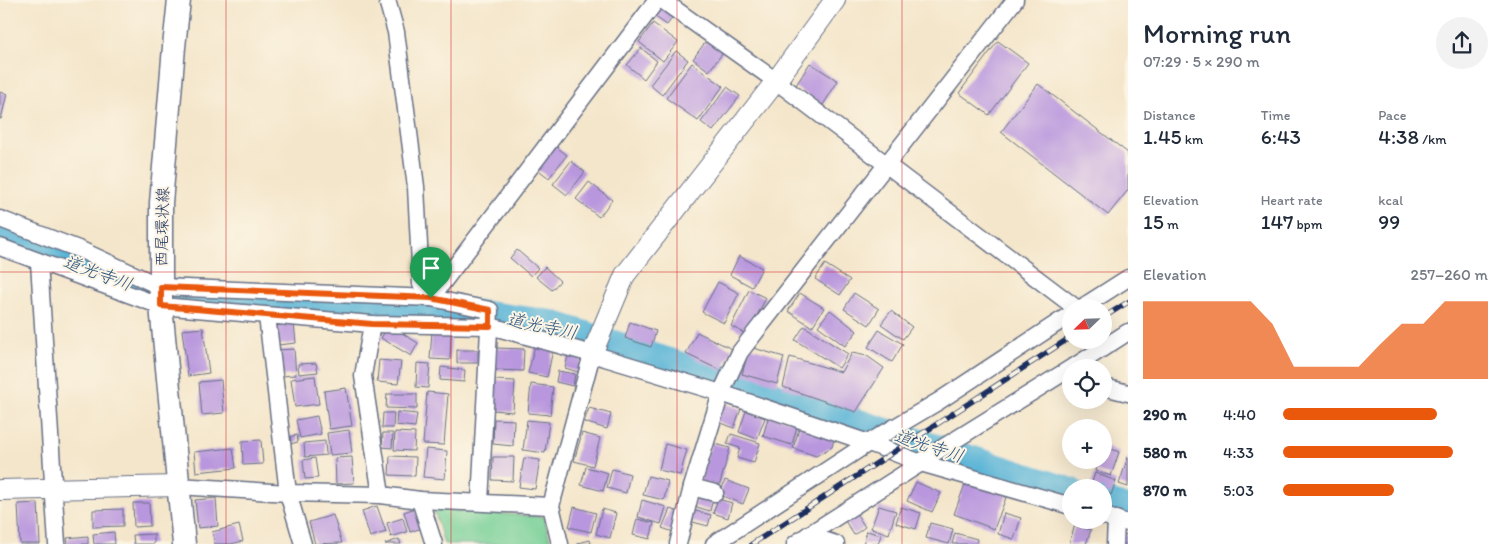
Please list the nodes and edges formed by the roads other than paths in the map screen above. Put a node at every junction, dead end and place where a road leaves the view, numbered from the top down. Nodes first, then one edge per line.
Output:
1 (179, 0) edge
2 (387, 0) edge
3 (657, 0) edge
4 (662, 0) edge
5 (835, 0) edge
6 (1015, 0) edge
7 (776, 81) junction
8 (887, 164) junction
9 (0, 219) edge
10 (0, 247) edge
11 (39, 262) junction
12 (1128, 278) edge
13 (161, 296) junction
14 (431, 298) junction
15 (1064, 299) edge
16 (1095, 299) edge
17 (267, 316) junction
18 (490, 320) junction
19 (1062, 320) edge
20 (372, 324) junction
21 (1128, 332) edge
22 (593, 353) junction
23 (1088, 359) edge
24 (1062, 376) edge
25 (1112, 388) edge
26 (721, 392) junction
27 (1128, 393) edge
28 (870, 442) junction
29 (924, 460) junction
30 (178, 486) junction
31 (692, 487) junction
32 (0, 490) edge
33 (53, 490) junction
34 (715, 493) dead end
35 (288, 494) junction
36 (381, 495) junction
37 (420, 500) junction
38 (480, 502) junction
39 (1062, 503) edge
40 (551, 506) junction
41 (1116, 519) edge
42 (802, 540) edge
43 (57, 544) edge
44 (184, 544) edge
45 (303, 544) edge
46 (434, 544) edge
47 (560, 544) edge
48 (678, 544) edge
49 (714, 544) edge
50 (836, 544) edge
51 (1115, 544) edge

1 - 13 main road, 西尾環状線
2 - 14 street
3 - 14 street
4 - 7 street
5 - 7 street
6 - 8 street
7 - 8 street
7 - 22 street
8 - 15 street
8 - 26 street
9 - 13 street
10 - 11 street
11 - 13 street
11 - 33 street
12 - 16 street
13 - 14 street
13 - 17 street
13 - 30 main road, 西尾環状線
14 - 18 street
17 - 20 street
17 - 35 street
18 - 20 street
18 - 22 street
18 - 38 street
19 - 28 street
20 - 36 street
21 - 23 street
22 - 26 street
22 - 40 street
24 - 29 street
25 - 27 street
26 - 28 street
26 - 31 street
28 - 29 street
28 - 49 street
29 - 39 street
29 - 42 street
30 - 33 street
30 - 35 street
30 - 44 main road, 西尾環状線
31 - 34 street
31 - 48 street
32 - 33 street
33 - 43 street
35 - 36 street
35 - 45 street
36 - 37 street
37 - 38 street
37 - 46 street
38 - 40 street
40 - 47 street
41 - 51 street
42 - 50 street

